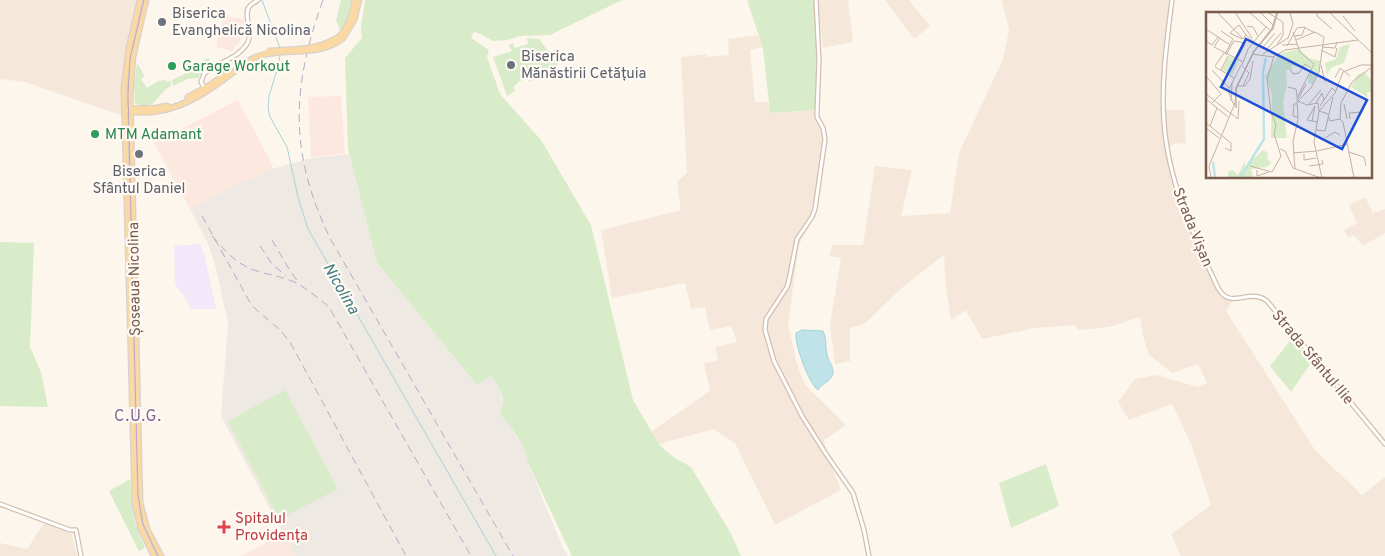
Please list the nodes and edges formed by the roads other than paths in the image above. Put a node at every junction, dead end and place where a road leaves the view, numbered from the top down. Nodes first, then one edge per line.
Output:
1 (140, 0) edge
2 (146, 0) edge
3 (357, 0) edge
4 (816, 0) edge
5 (1172, 0) edge
6 (256, 1) edge
7 (205, 90) junction
8 (124, 111) junction
9 (130, 111) junction
10 (1228, 299) joint
11 (1385, 444) edge
12 (0, 504) edge
13 (82, 556) edge
14 (154, 556) edge
15 (161, 556) edge
16 (869, 556) edge

1 - 8 main road, Șoseaua Nicolina
2 - 9 main road, Șoseaua Nicolina
3 - 7 main road, bridge
4 - 16 street
5 - 10 street, Strada Vișan
6 - 7 street
7 - 9 main road
8 - 9 main road
8 - 14 main road, Șoseaua Nicolina
9 - 15 main road, Șoseaua Nicolina
10 - 11 street, Strada Sfântul Ilie
12 - 13 street

